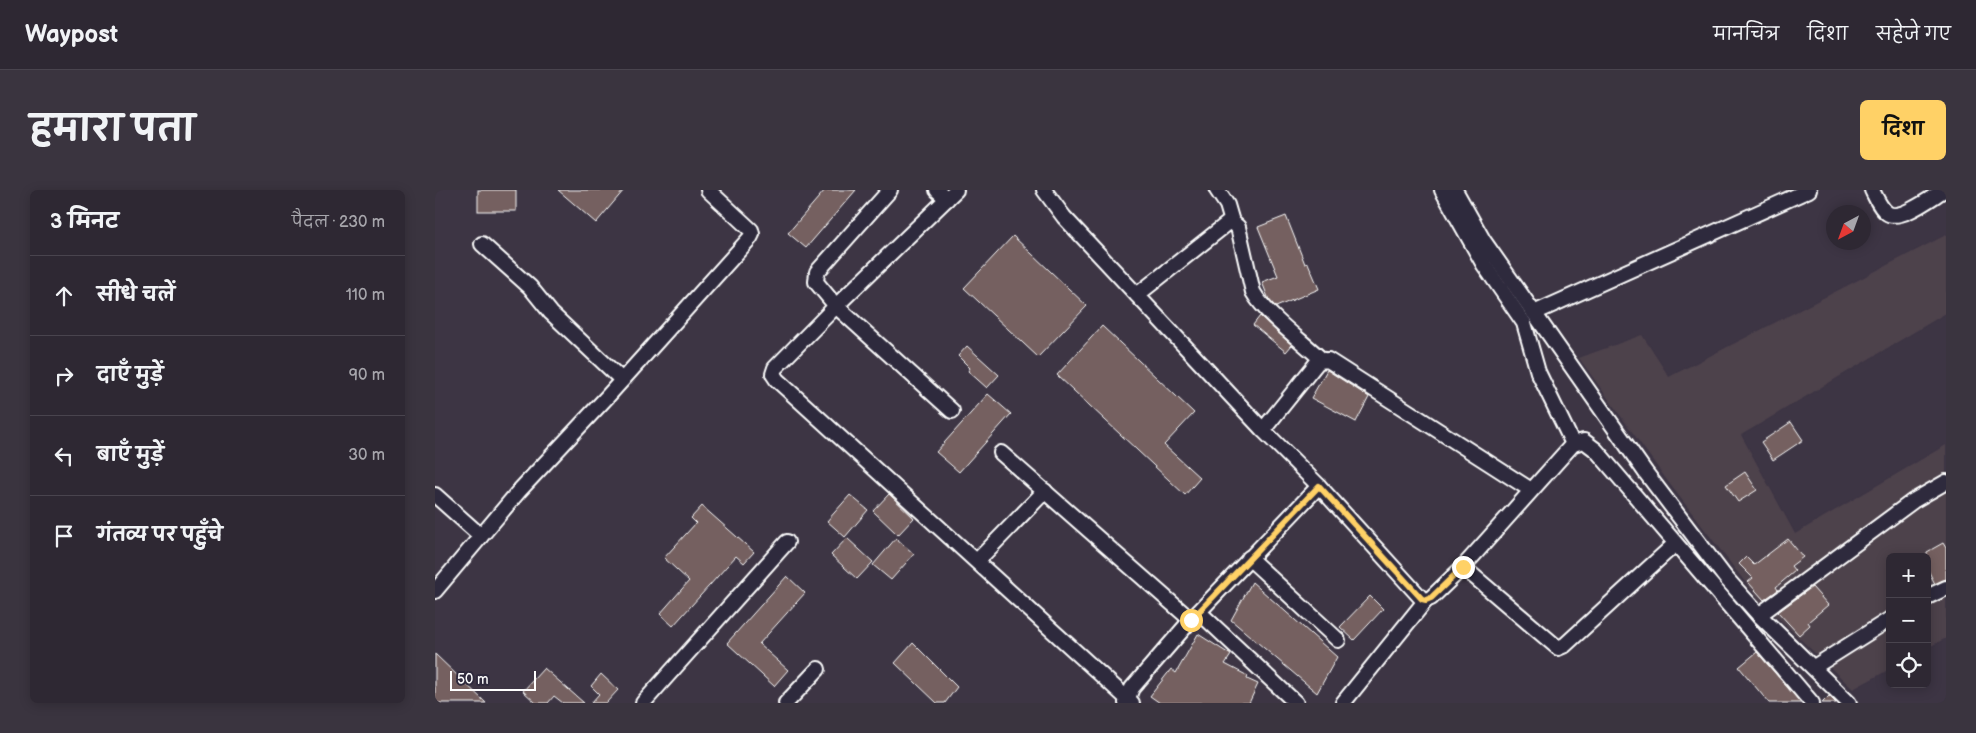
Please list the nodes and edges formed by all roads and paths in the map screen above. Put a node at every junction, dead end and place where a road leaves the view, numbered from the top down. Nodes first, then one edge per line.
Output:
1 (708, 190) edge
2 (890, 190) edge
3 (1044, 190) edge
4 (1217, 190) edge
5 (1442, 190) edge
6 (1455, 190) edge
7 (1809, 190) edge
8 (1872, 190) edge
9 (1944, 190) edge
10 (947, 193) edge
11 (1233, 222) junction
12 (482, 244) dead end
13 (1137, 295) junction
14 (836, 306) junction
15 (1534, 313) junction
16 (1322, 360) junction
17 (622, 380) junction
18 (952, 411) dead end
19 (1263, 430) junction
20 (1573, 444) junction
21 (1001, 453) dead end
22 (1946, 482) edge
23 (1319, 486) junction
24 (1531, 490) junction
25 (1045, 491) junction
26 (435, 495) edge
27 (481, 536) junction
28 (787, 542) dead end
29 (1675, 544) junction
30 (1249, 558) junction
31 (977, 561) junction
32 (1463, 567) junction
33 (1946, 588) edge
34 (435, 592) edge
35 (1931, 595) edge
36 (1426, 600) junction
37 (1759, 615) junction
38 (1195, 616) junction
39 (1886, 622) edge
40 (1338, 640) dead end
41 (1814, 667) junction
42 (818, 669) dead end
43 (1128, 701) edge
44 (643, 703) edge
45 (787, 703) edge
46 (1296, 703) edge
47 (1343, 703) edge
48 (1812, 703) edge
49 (1849, 703) edge

1 - 17 street
2 - 14 street
3 - 13 street
4 - 11 street
5 - 20 street
6 - 15 street
7 - 15 street
8 - 9 street
10 - 14 street
11 - 13 street
11 - 16 street
12 - 17 street
13 - 19 street
14 - 18 street
14 - 31 street
15 - 37 street
16 - 19 street
16 - 24 street
17 - 27 street
19 - 23 street
20 - 24 street
20 - 29 street
21 - 25 street
22 - 37 street
23 - 30 street
23 - 36 street
24 - 32 street
25 - 31 street
25 - 38 street
26 - 27 street
27 - 34 street
28 - 44 street
29 - 32 street
29 - 48 street
30 - 38 street
30 - 40 street
31 - 43 street
32 - 36 street
33 - 35 street
36 - 47 street
37 - 41 street
38 - 43 street
38 - 46 street
39 - 41 street
41 - 49 street
42 - 45 street

